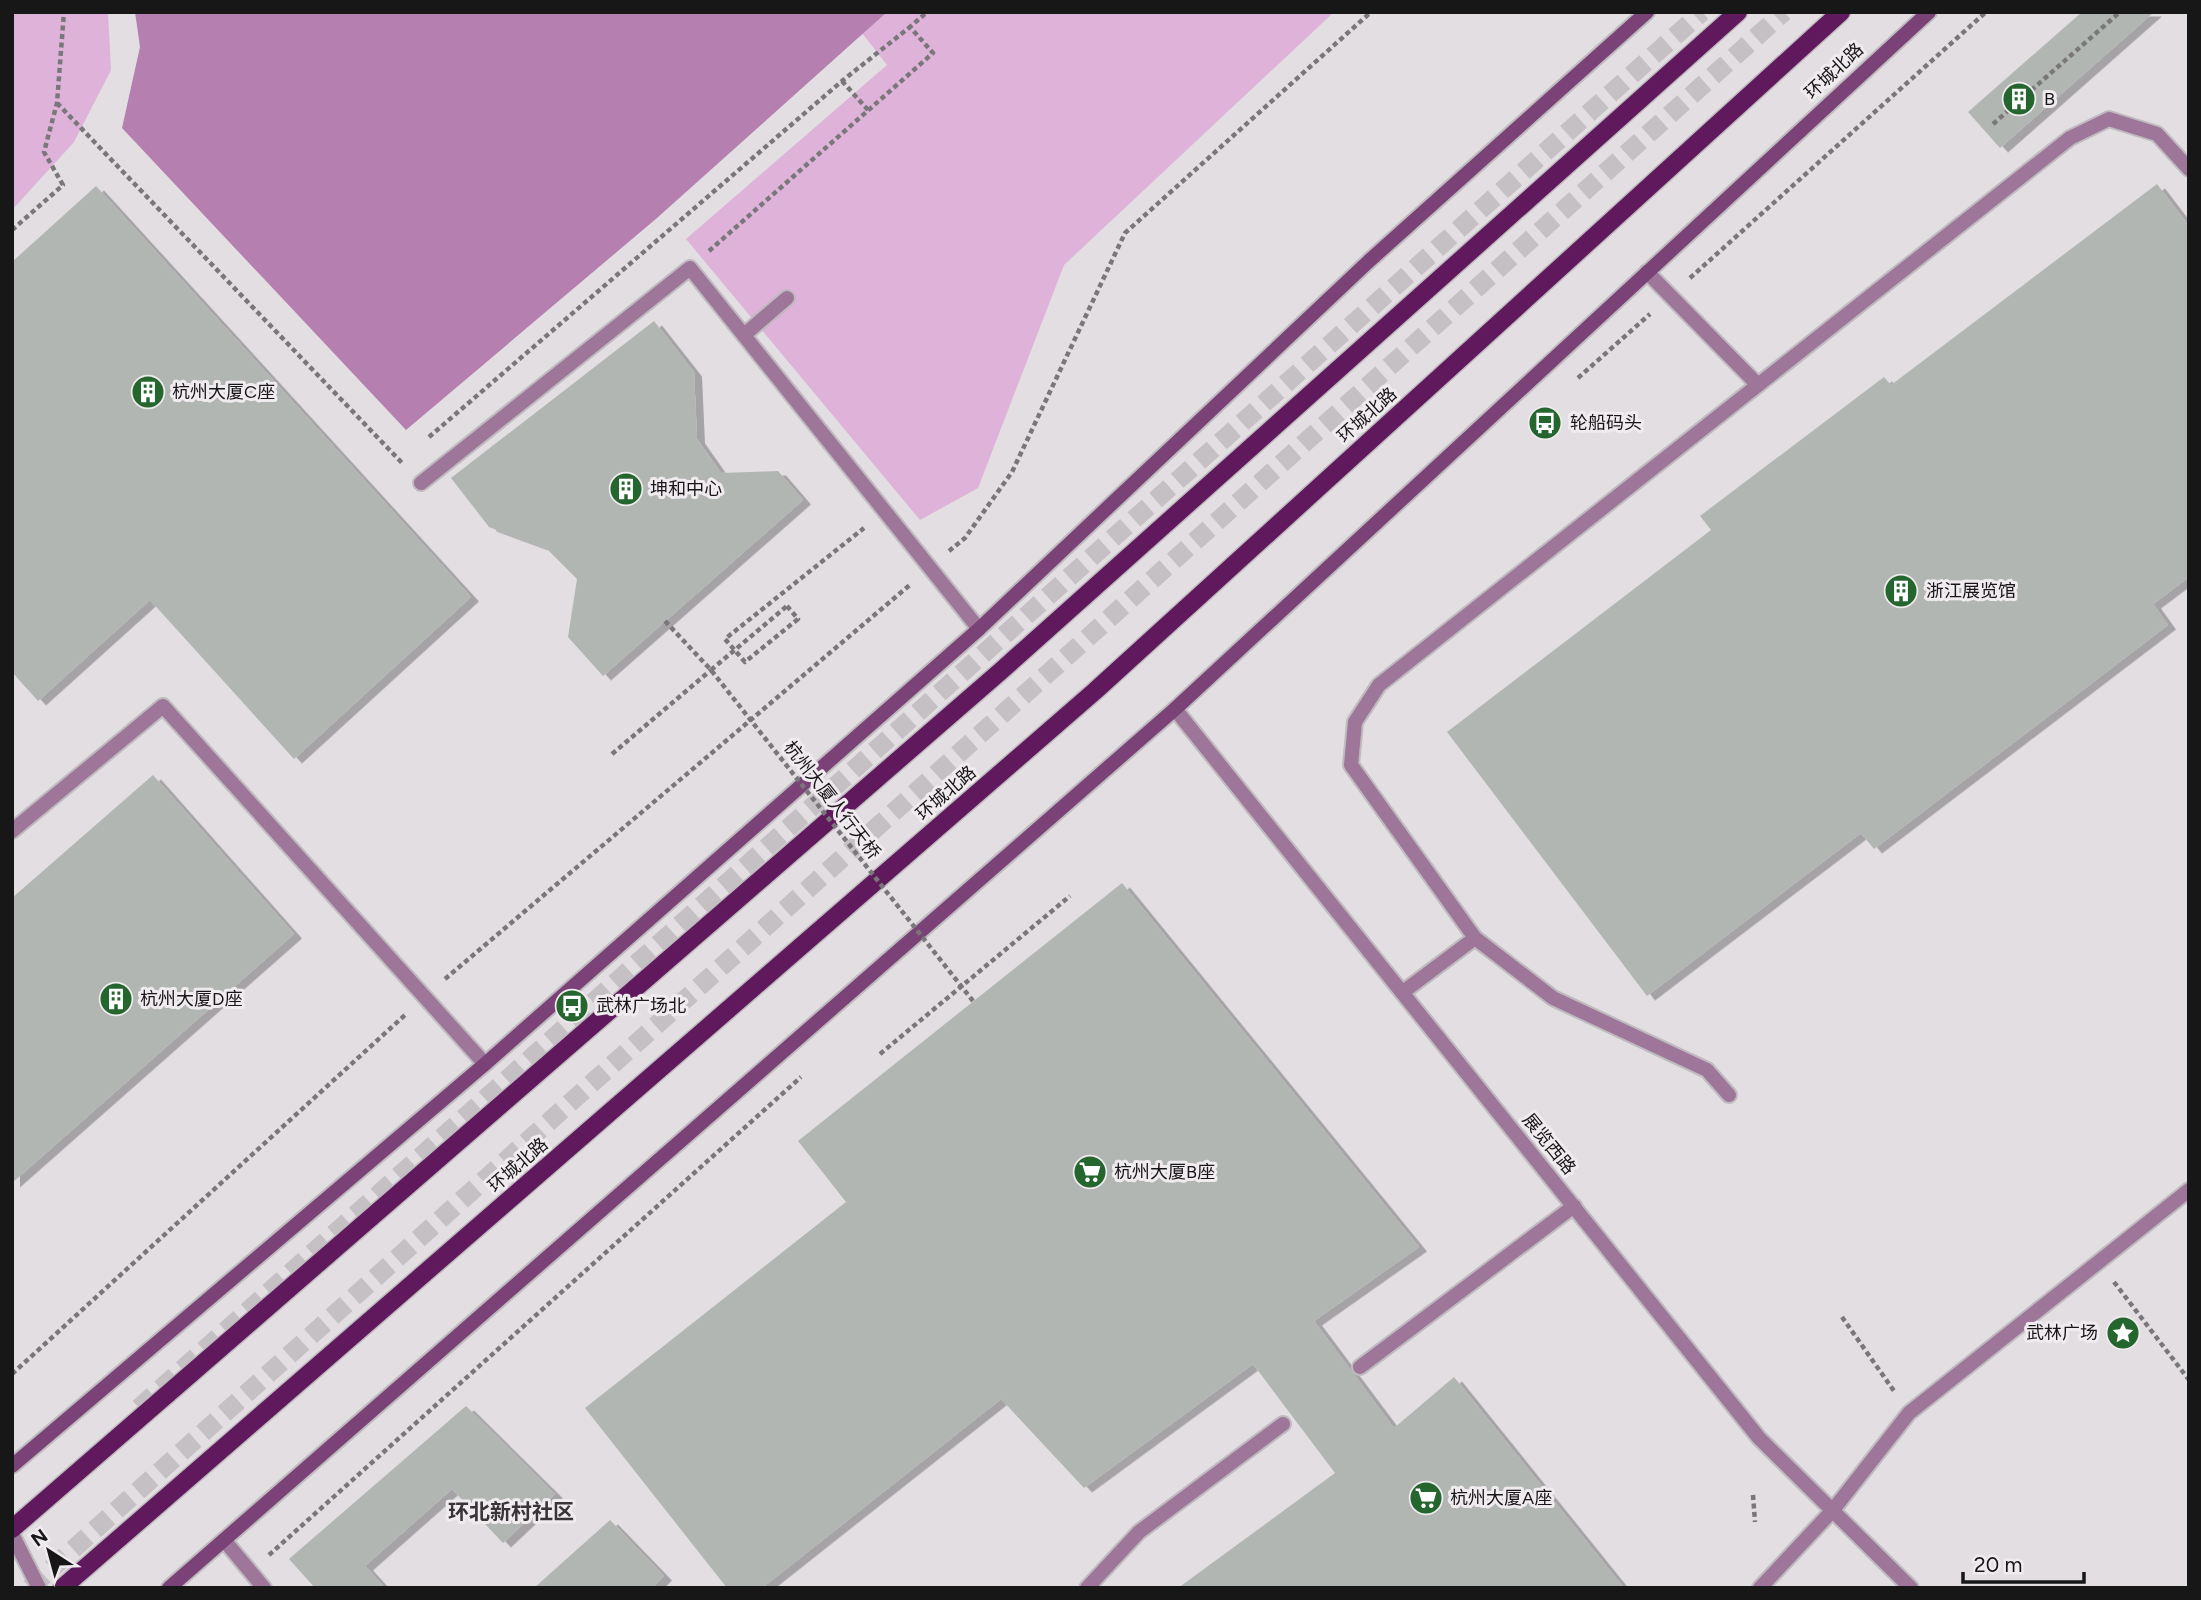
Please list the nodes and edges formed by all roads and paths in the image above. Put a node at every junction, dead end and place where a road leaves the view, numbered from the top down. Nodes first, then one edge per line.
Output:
1 (64, 12) edge
2 (927, 12) edge
3 (1371, 12) edge
4 (1647, 12) edge
5 (1738, 12) edge
6 (1841, 12) edge
7 (1929, 12) edge
8 (2120, 12) edge
9 (910, 27) junction
10 (842, 81) junction
11 (57, 103) junction
12 (868, 110) junction
13 (1993, 124) dead end
14 (2189, 169) edge
15 (12, 230) edge
16 (690, 268) junction
17 (1647, 272) junction
18 (787, 298) dead end
19 (744, 335) junction
20 (1758, 385) junction
21 (422, 443) dead end
22 (411, 453) dead end
23 (421, 484) dead end
24 (886, 510) junction
25 (931, 566) junction
26 (664, 621) dead end
27 (979, 629) junction
28 (711, 670) junction
29 (1175, 709) junction
30 (612, 754) dead end
31 (12, 831) edge
32 (1070, 896) dead end
33 (1475, 938) junction
34 (962, 987) junction
35 (1404, 992) junction
36 (425, 996) junction
37 (973, 1001) dead end
38 (880, 1054) dead end
39 (485, 1064) junction
40 (1730, 1095) dead end
41 (2189, 1190) edge
42 (1574, 1206) junction
43 (2099, 1262) junction
44 (1842, 1317) dead end
45 (1360, 1367) dead end
46 (12, 1374) edge
47 (2189, 1380) edge
48 (1909, 1413) junction
49 (1283, 1424) dead end
50 (12, 1466) edge
51 (1753, 1495) dead end
52 (1833, 1510) junction
53 (1755, 1522) dead end
54 (12, 1532) edge
55 (224, 1540) junction
56 (39, 1588) edge
57 (62, 1588) edge
58 (169, 1588) edge
59 (264, 1588) edge
60 (1087, 1588) edge
61 (1760, 1588) edge
62 (1911, 1588) edge

1 - 11 path
2 - 9 path
3 - 25 path
4 - 27 main road
5 - 54 main road
6 - 57 main road, 环城北路
7 - 17 main road, 环城北路
8 - 13 path
9 - 10 path
9 - 12 path
10 - 12 path
10 - 21 path
11 - 15 path
11 - 22 path
12 - 16 path
14 - 20 street
16 - 19 street
16 - 23 street
17 - 20 street
17 - 29 main road, 环城北路
18 - 19 street
19 - 24 street
20 - 33 street
24 - 25 street
24 - 28 path, bridge
25 - 27 street
25 - 36 path
26 - 28 path, 杭州大厦人行天桥, bridge
27 - 39 main road
28 - 30 path
28 - 34 path, 杭州大厦人行天桥, bridge
29 - 35 street, 展览西路
29 - 55 main road, 环城北路
31 - 36 street
32 - 34 path
33 - 35 street
33 - 40 street
34 - 37 path, 杭州大厦人行天桥, bridge
34 - 38 path
35 - 42 street, 展览西路
36 - 39 street
36 - 46 path
39 - 50 main road
41 - 43 street
42 - 45 street
42 - 52 street, 展览西路
43 - 47 path
43 - 48 street
44 - 48 path
48 - 52 street
49 - 60 street
51 - 53 path
52 - 61 street
52 - 62 street, 展览西路
54 - 56 street
55 - 58 main road, 环城北路
55 - 59 street

